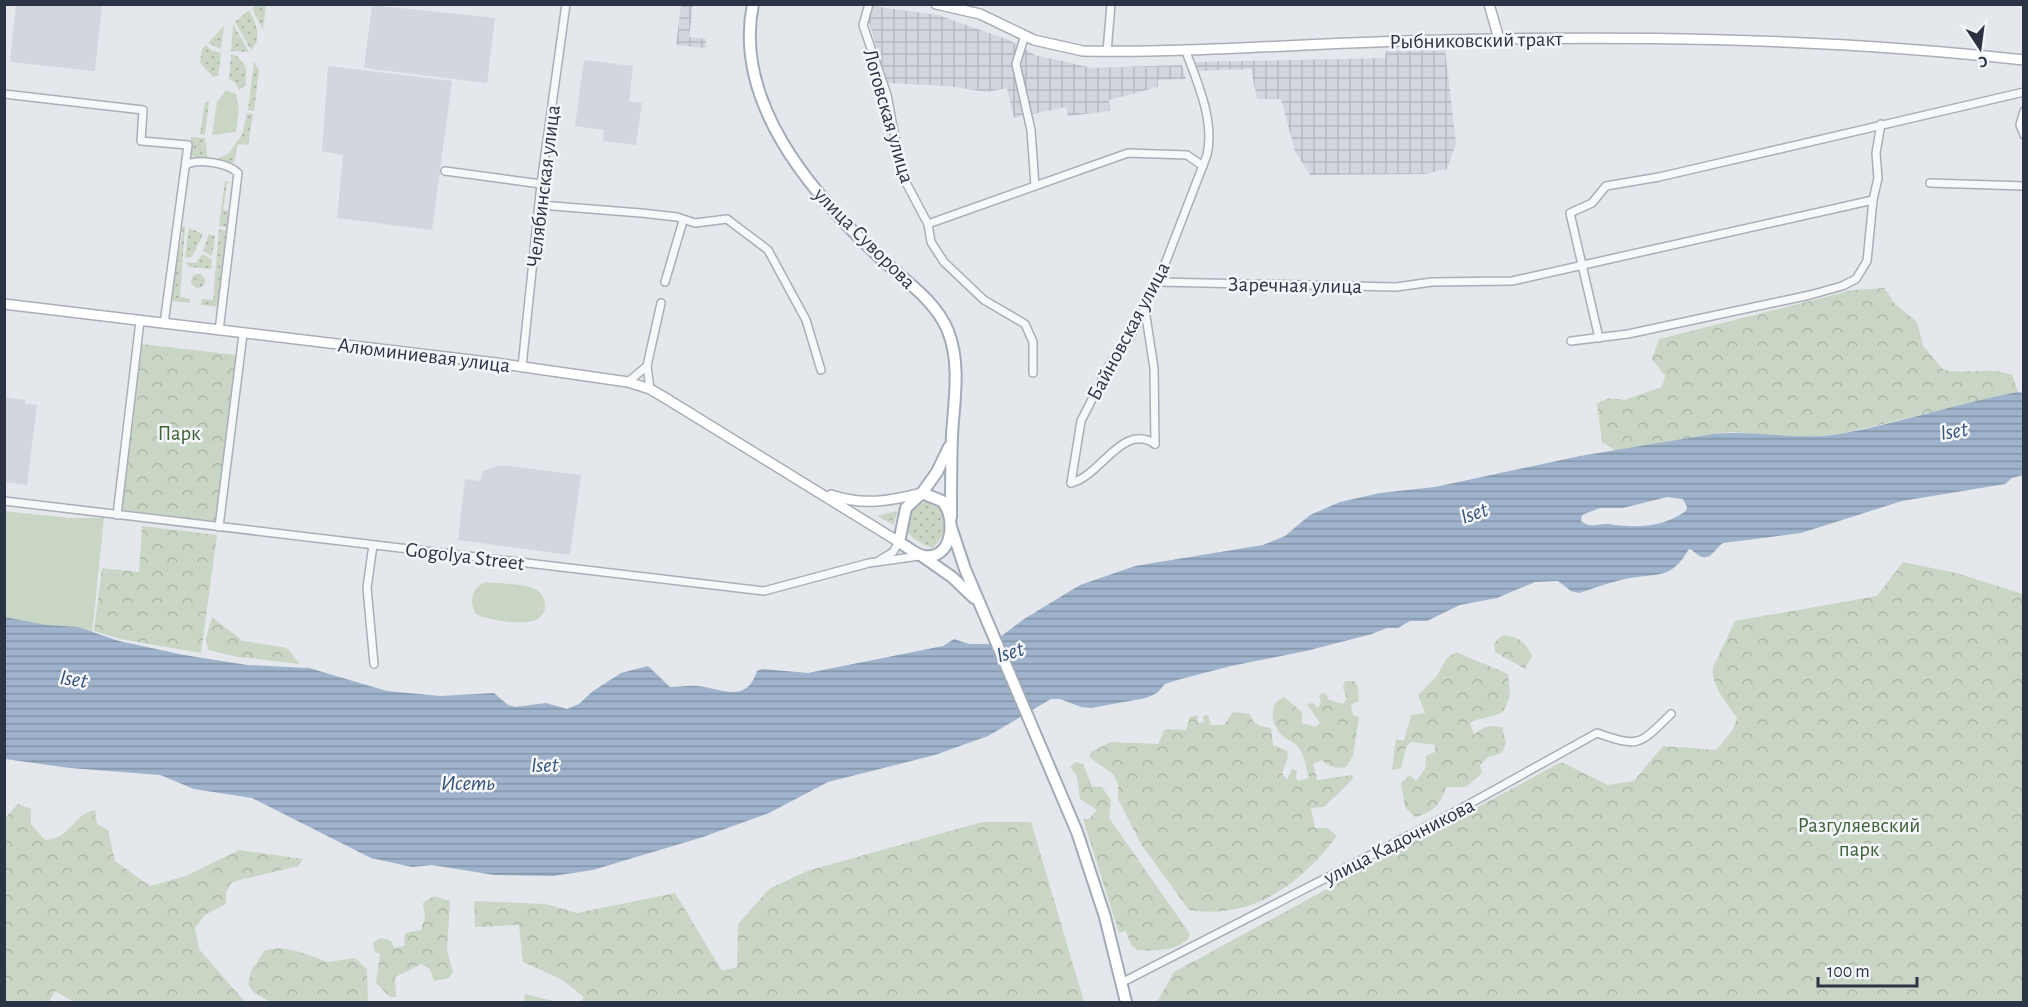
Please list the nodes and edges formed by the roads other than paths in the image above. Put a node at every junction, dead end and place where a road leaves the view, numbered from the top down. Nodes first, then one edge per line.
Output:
1 (566, 4) edge
2 (753, 4) edge
3 (869, 4) edge
4 (936, 4) edge
5 (1111, 4) edge
6 (1489, 4) edge
7 (1024, 35) junction
8 (1499, 39) junction
9 (1185, 49) junction
10 (1107, 52) junction
11 (2024, 60) edge
12 (2024, 92) edge
13 (4, 94) edge
14 (2024, 111) edge
15 (1881, 124) junction
16 (2024, 135) edge
17 (186, 165) junction
18 (1203, 166) junction
19 (444, 171) dead end
20 (1930, 183) dead end
21 (541, 184) junction
22 (1035, 186) junction
23 (2024, 186) edge
24 (1873, 200) junction
25 (540, 205) junction
26 (683, 220) junction
27 (928, 224) junction
28 (1584, 265) junction
29 (664, 282) dead end
30 (1158, 282) junction
31 (661, 303) dead end
32 (4, 304) edge
33 (1145, 310) junction
34 (140, 321) junction
35 (164, 324) junction
36 (219, 331) junction
37 (243, 334) junction
38 (1599, 338) junction
39 (1570, 341) dead end
40 (647, 366) junction
41 (522, 367) junction
42 (821, 370) dead end
43 (1033, 373) dead end
44 (628, 382) junction
45 (650, 389) junction
46 (952, 438) junction
47 (815, 489) junction
48 (922, 493) junction
49 (4, 501) edge
50 (117, 515) junction
51 (951, 522) junction
52 (219, 527) junction
53 (899, 542) junction
54 (373, 545) junction
55 (922, 556) junction
56 (869, 563) junction
57 (987, 620) junction
58 (374, 664) dead end
59 (1671, 714) dead end
60 (1121, 983) junction
61 (1126, 1002) edge

1 - 21 street, Челябинская улица
2 - 46 main road, улица Суворова
3 - 27 street, Логовская улица
4 - 7 main road, Рыбниковский тракт
5 - 10 street
6 - 8 main road
7 - 10 main road, Рыбниковский тракт
7 - 22 street
8 - 9 main road, Рыбниковский тракт
8 - 11 main road, Рыбниковский тракт
9 - 10 main road, Рыбниковский тракт
9 - 18 street, Байновская улица
12 - 15 street
13 - 17 street
14 - 16 street
15 - 24 street
15 - 28 street
17 - 35 street
17 - 36 street
18 - 22 street
18 - 30 street, Байновская улица
19 - 21 street
20 - 23 street
21 - 25 street, Челябинская улица
22 - 27 street
24 - 28 street, Заречная улица
24 - 38 street
25 - 26 street
25 - 41 street, Челябинская улица
26 - 29 street
26 - 42 street
27 - 43 street, Логовская улица
28 - 30 street, Заречная улица
28 - 38 street
30 - 33 street, Байновская улица
31 - 40 street
32 - 34 main road, Алюминиевая улица
33 - 33 street, Байновская улица
34 - 35 main road, Алюминиевая улица
34 - 50 street
35 - 36 main road, Алюминиевая улица
36 - 37 main road, Алюминиевая улица
37 - 41 main road, Алюминиевая улица
37 - 52 street
38 - 39 street
40 - 44 street
40 - 45 street
41 - 44 main road, Алюминиевая улица
44 - 45 main road, Алюминиевая улица
45 - 47 main road, Алюминиевая улица
46 - 48 main road
46 - 51 main road, улица Суворова
47 - 48 main road
47 - 53 main road
48 - 51 main road
48 - 53 main road
49 - 50 street, Gogolya Street
50 - 52 street, Gogolya Street
51 - 55 main road
51 - 57 main road
52 - 54 street, Gogolya Street
53 - 55 main road
53 - 56 street
54 - 56 street, Gogolya Street
54 - 58 street
55 - 56 street, Gogolya Street
55 - 57 main road
57 - 60 main road
59 - 60 street, улица Кадочникова
60 - 61 main road

